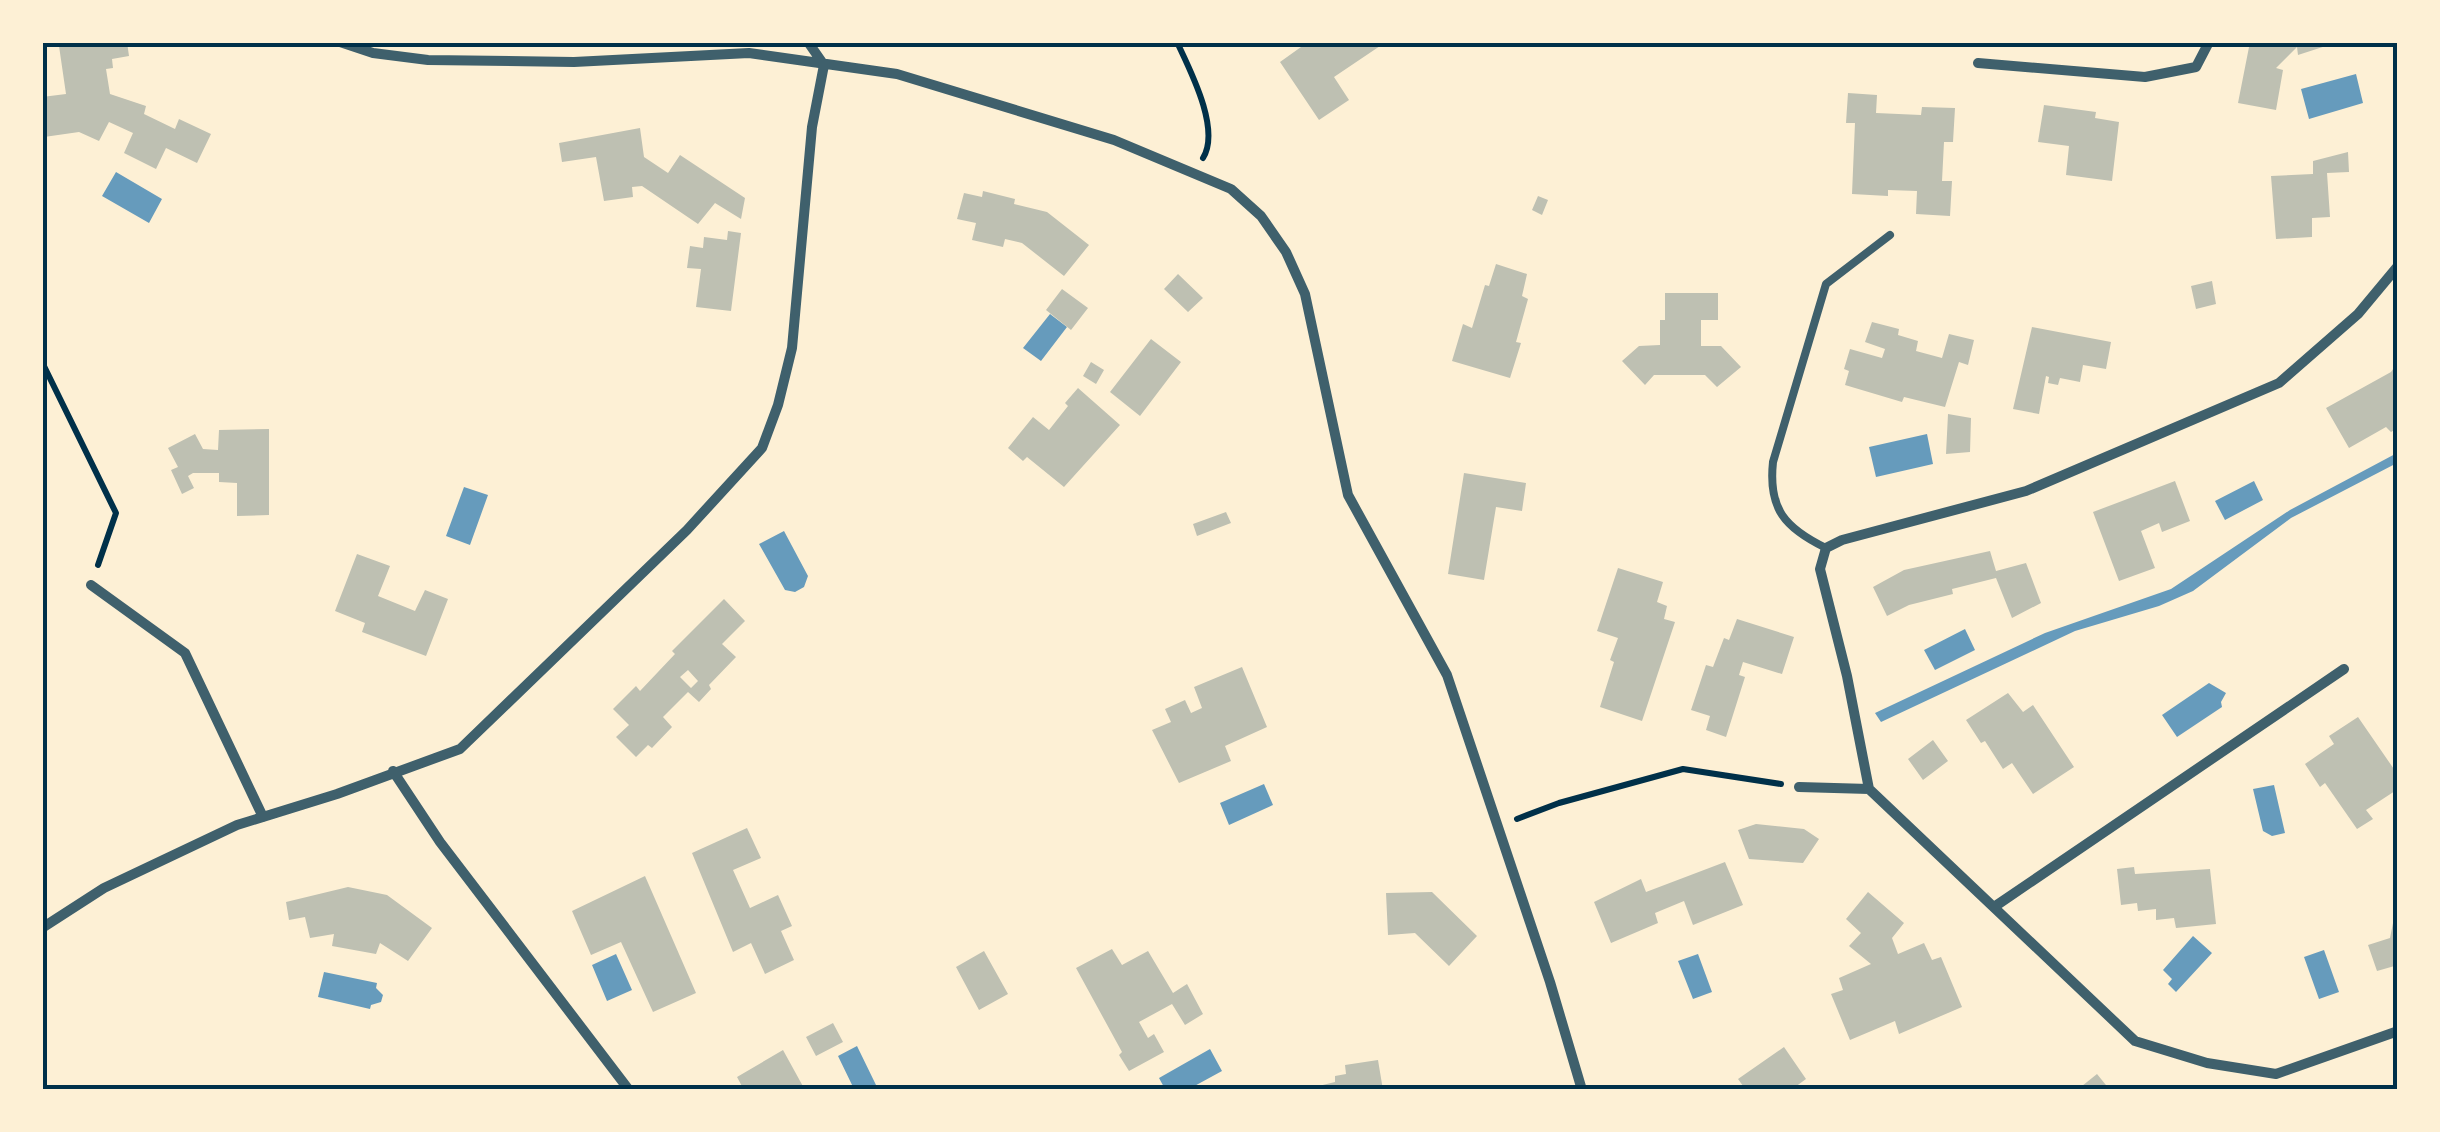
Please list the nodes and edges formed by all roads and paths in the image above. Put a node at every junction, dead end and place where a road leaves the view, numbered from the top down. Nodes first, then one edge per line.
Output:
1 (340, 42) edge
2 (808, 42) edge
3 (1177, 42) edge
4 (2208, 42) edge
5 (1978, 63) dead end
6 (824, 65) junction
7 (1195, 172) junction
8 (1890, 235) dead end
9 (2398, 266) edge
10 (42, 362) edge
11 (1826, 548) junction
12 (91, 585) joint
13 (2344, 669) dead end
14 (394, 771) junction
15 (1799, 787) joint
16 (1869, 789) junction
17 (262, 818) junction
18 (1498, 826) junction
19 (1994, 907) junction
20 (42, 928) edge
21 (2398, 1031) edge
22 (630, 1090) edge
23 (1582, 1090) edge

1 - 6 street
2 - 6 street
3 - 7 path
4 - 5 street
6 - 7 street
6 - 14 street
7 - 18 street
8 - 11 lane
9 - 11 street
10 - 12 path
11 - 16 street
12 - 17 street
13 - 19 street
14 - 17 street
14 - 22 street
15 - 16 street
15 - 18 path
16 - 19 street
17 - 20 street
18 - 23 street
19 - 21 street

